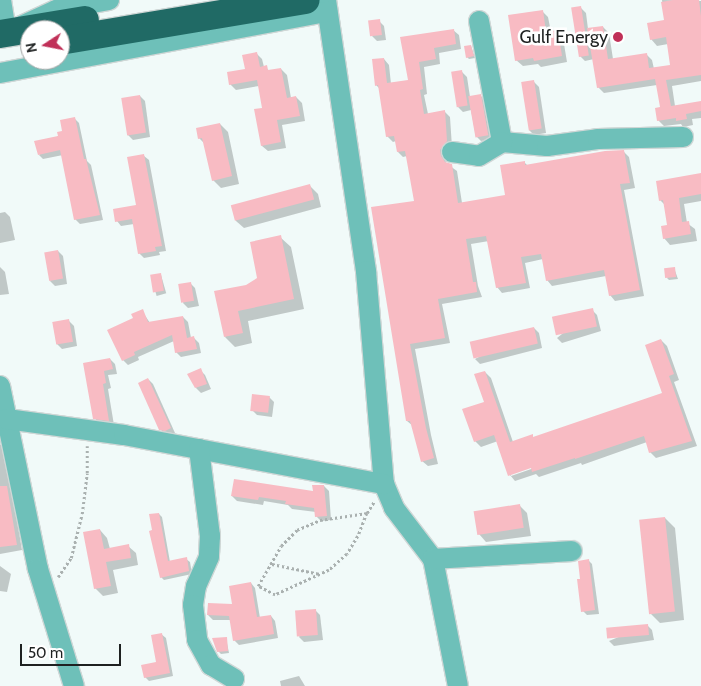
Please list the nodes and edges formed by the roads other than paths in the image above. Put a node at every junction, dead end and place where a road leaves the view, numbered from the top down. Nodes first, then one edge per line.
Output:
1 (1, 0) edge
2 (109, 0) edge
3 (199, 0) edge
4 (320, 4) edge
5 (479, 21) dead end
6 (2, 40) edge
7 (70, 40) edge
8 (20, 44) edge
9 (0, 73) edge
10 (683, 137) dead end
11 (502, 142) junction
12 (452, 152) dead end
13 (0, 386) edge
14 (3, 420) edge
15 (199, 449) junction
16 (384, 484) junction
17 (572, 551) dead end
18 (433, 559) junction
19 (234, 679) dead end
20 (74, 686) edge
21 (458, 686) edge

1 - 6 street
2 - 6 street
3 - 6 highway
4 - 7 highway
4 - 9 street
4 - 16 street
5 - 11 street
6 - 8 highway
10 - 11 street
11 - 12 street
13 - 14 street
14 - 15 street
14 - 20 street
15 - 16 street
15 - 19 street
16 - 18 street
17 - 18 street
18 - 21 street

